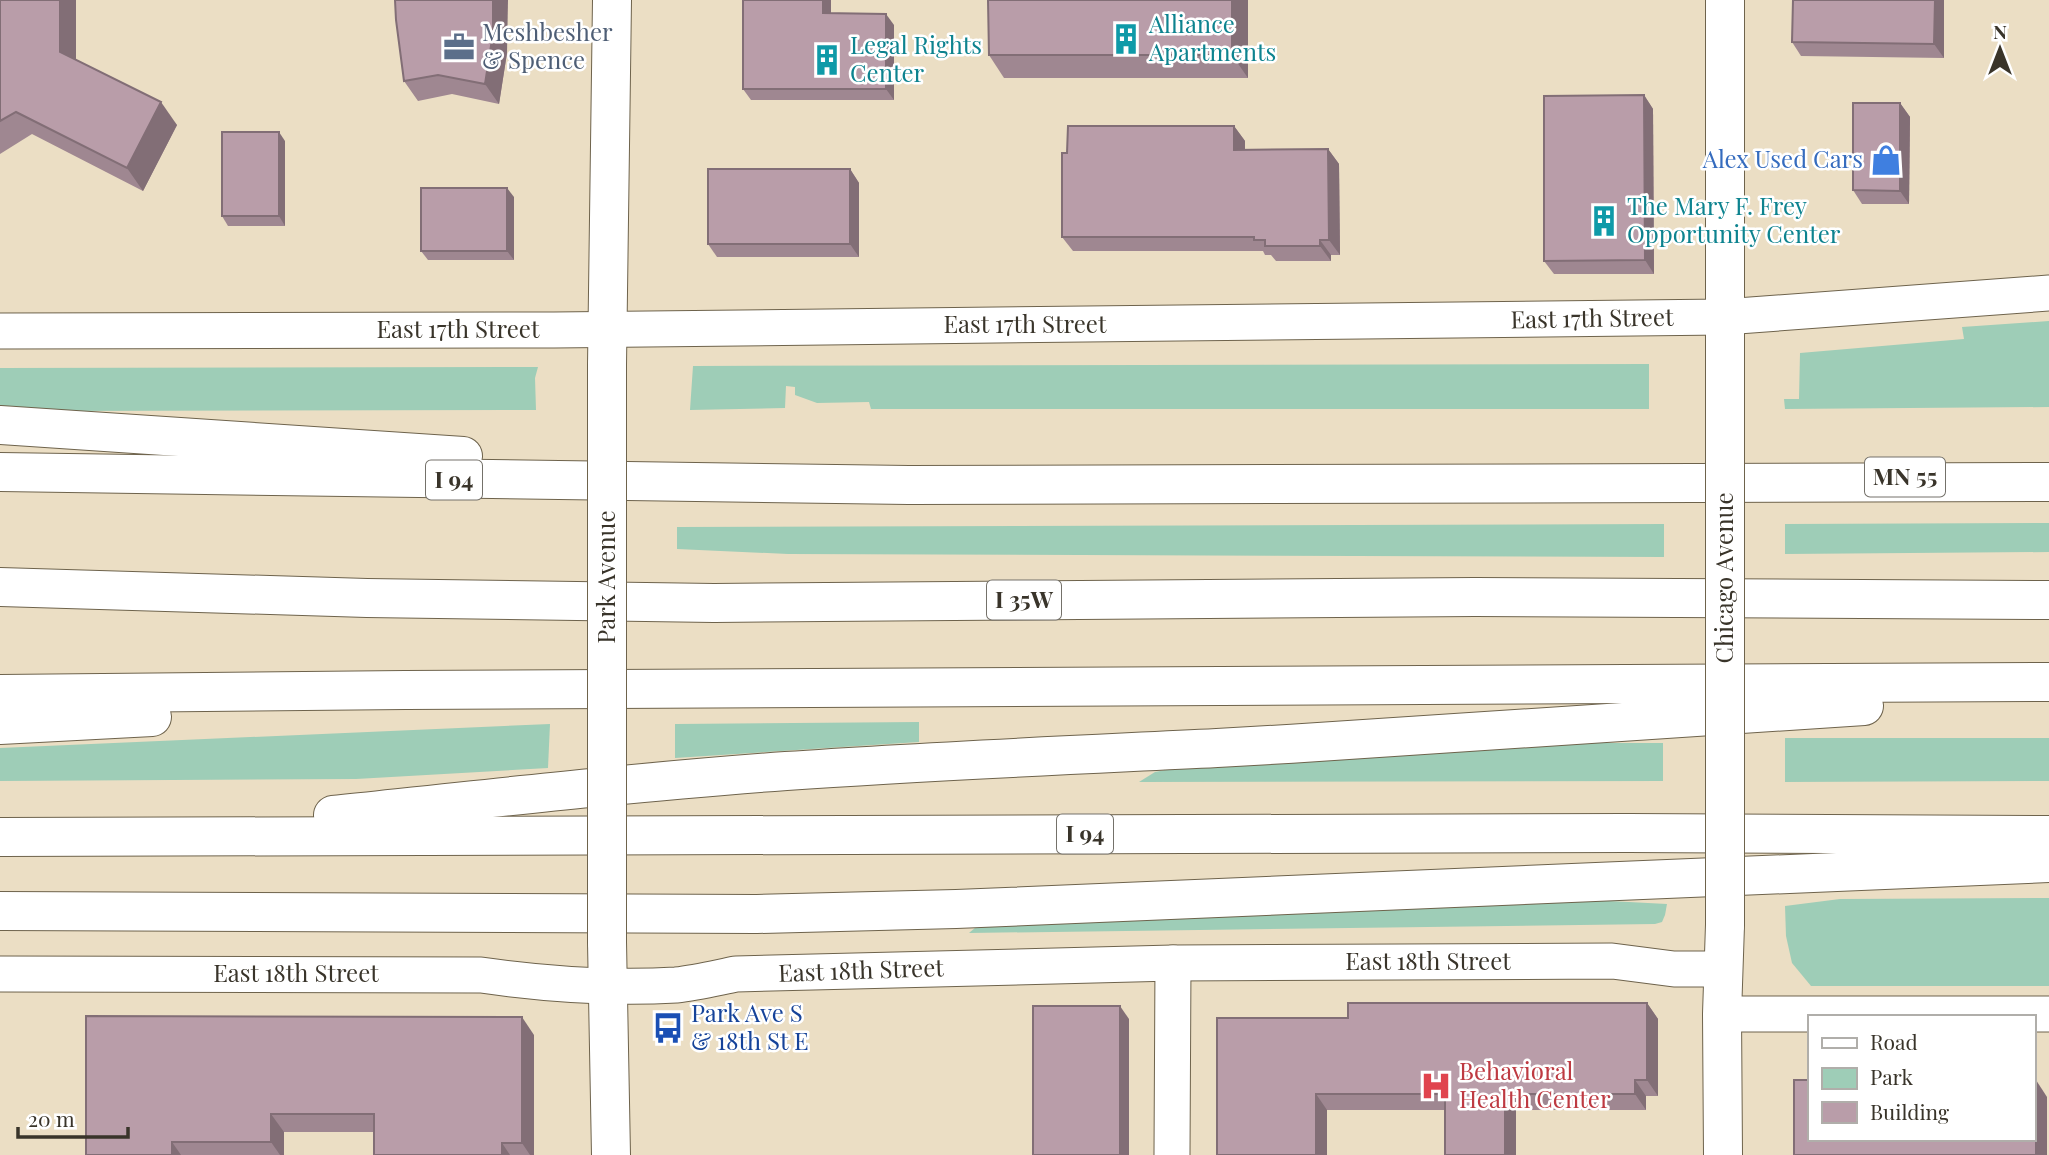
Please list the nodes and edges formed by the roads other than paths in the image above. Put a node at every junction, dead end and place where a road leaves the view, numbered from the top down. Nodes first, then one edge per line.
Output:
1 (612, 0) edge
2 (1725, 0) edge
3 (2049, 293) edge
4 (1724, 317) junction
5 (0, 331) edge
6 (607, 347) junction
7 (0, 425) edge
8 (2049, 470) edge
9 (0, 472) edge
10 (2049, 482) edge
11 (1760, 483) junction
12 (909, 485) junction
13 (0, 587) edge
14 (2049, 600) edge
15 (2049, 682) edge
16 (547, 690) junction
17 (0, 694) edge
18 (2049, 694) edge
19 (0, 725) edge
20 (2049, 835) edge
21 (0, 837) edge
22 (122, 837) junction
23 (2049, 863) edge
24 (0, 911) edge
25 (1172, 963) junction
26 (1723, 969) junction
27 (0, 974) edge
28 (608, 985) junction
29 (1722, 1014) junction
30 (2049, 1014) edge
31 (611, 1155) edge
32 (1172, 1155) edge
33 (1723, 1155) edge

1 - 6 main road, Park Avenue
2 - 4 main road, Chicago Avenue
3 - 4 street, East 17th Street
4 - 6 street, East 17th Street
4 - 26 main road, Chicago Avenue, bridge
5 - 6 street, East 17th Street
6 - 28 main road, Park Avenue, bridge
7 - 12 main road
8 - 11 main road, MN 55
9 - 12 main road, I 94
10 - 11 main road, I 94
11 - 12 main road, I 94
13 - 14 main road, I 35W
15 - 16 main road
16 - 17 main road
16 - 19 main road
18 - 22 main road
20 - 22 main road, I 94
21 - 22 main road, I 94
23 - 24 main road
25 - 26 street, East 18th Street
25 - 28 street, East 18th Street
25 - 32 street
26 - 29 main road, Chicago Avenue
27 - 28 street, East 18th Street
28 - 31 main road, Park Avenue
29 - 30 street
29 - 33 main road, Chicago Avenue

